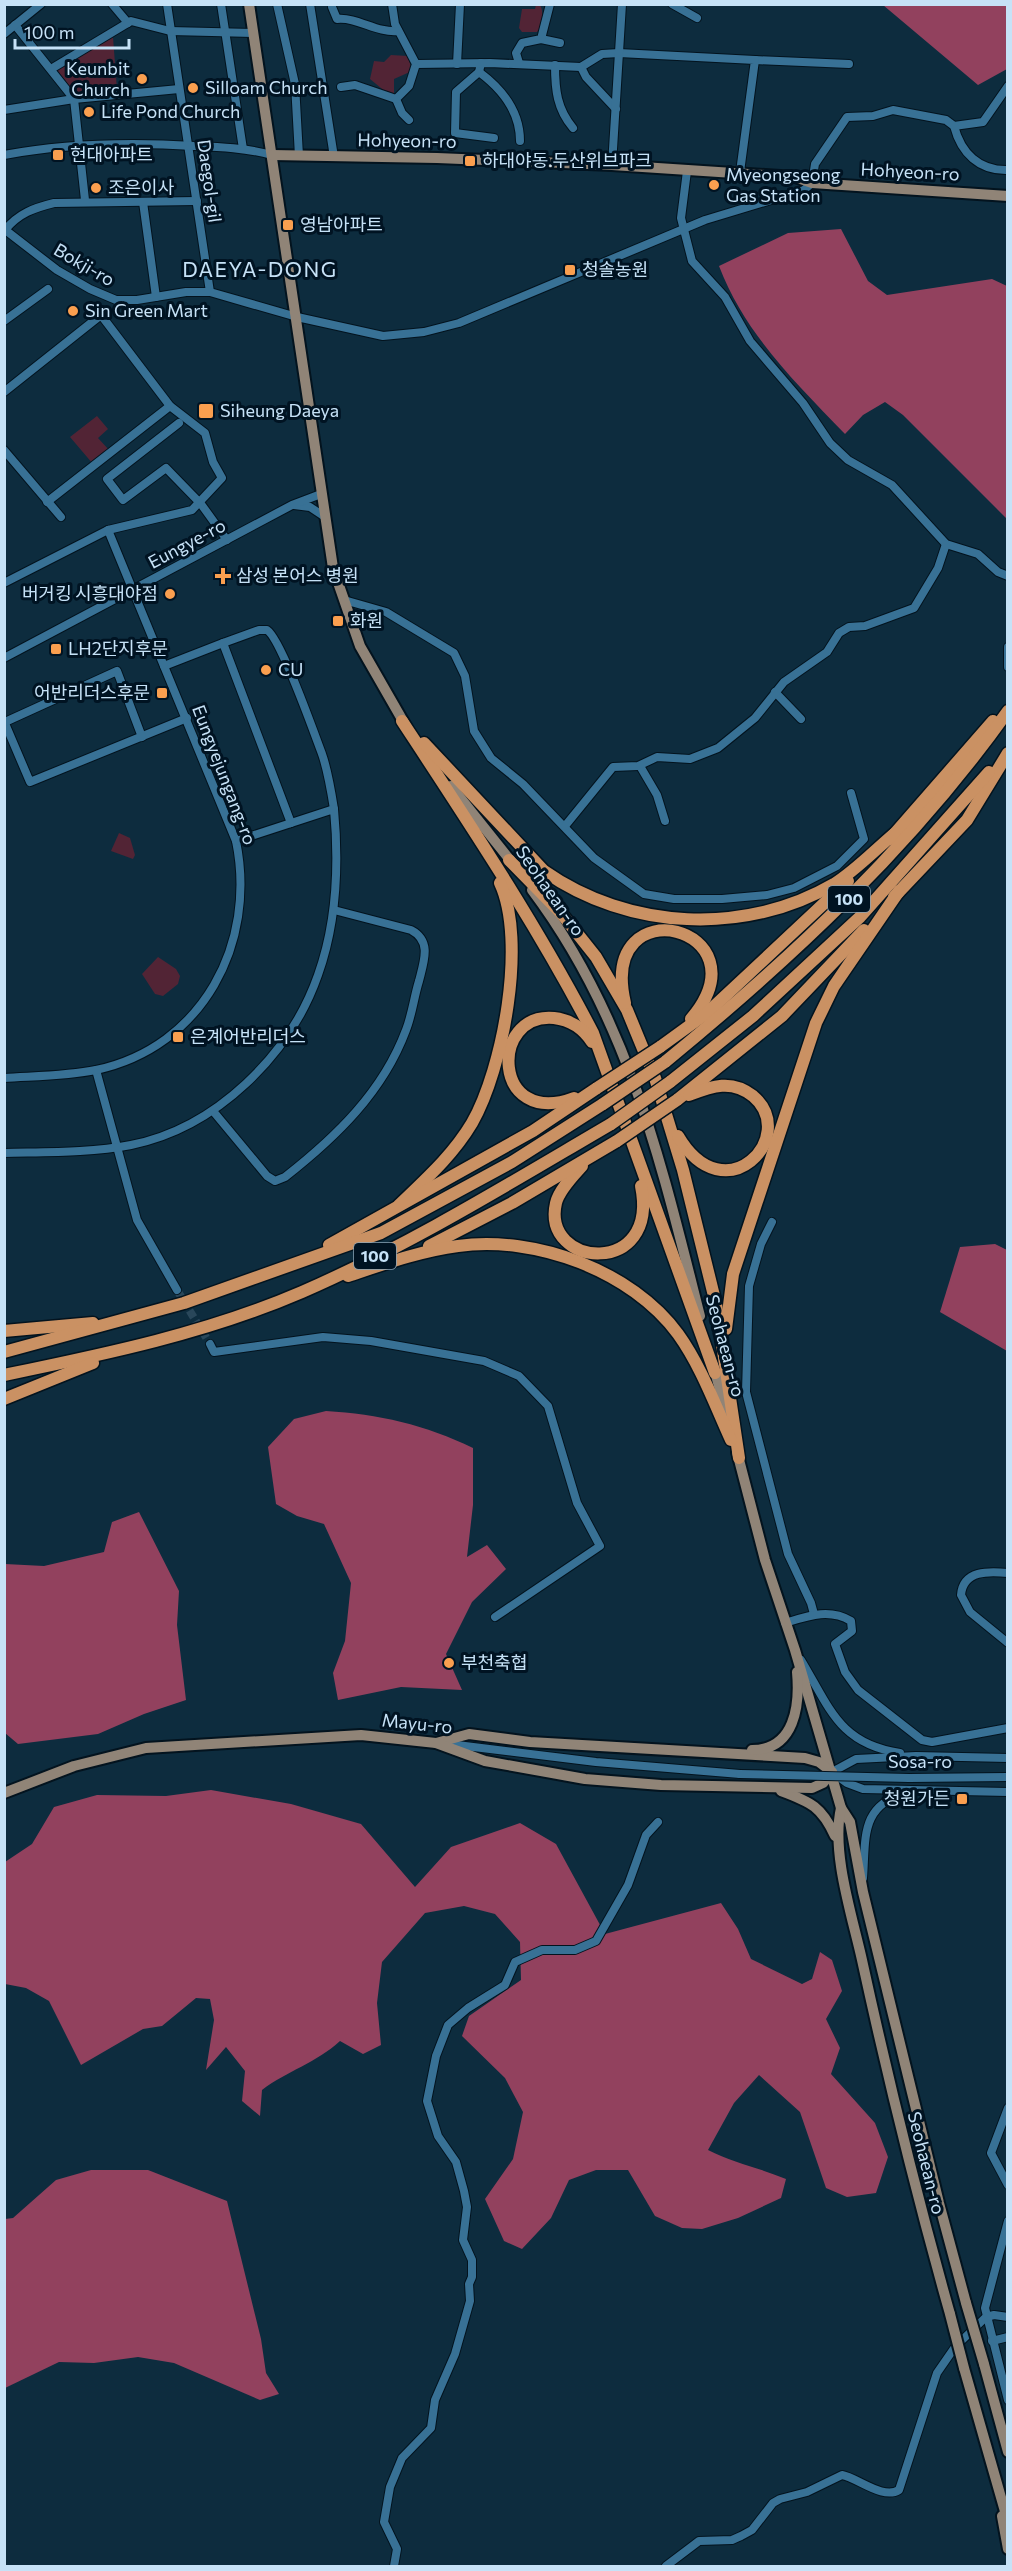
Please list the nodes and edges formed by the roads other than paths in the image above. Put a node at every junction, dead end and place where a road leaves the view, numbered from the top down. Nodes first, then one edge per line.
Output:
1 (41, 4) edge
2 (112, 4) edge
3 (166, 4) edge
4 (221, 4) edge
5 (249, 4) edge
6 (277, 4) edge
7 (310, 4) edge
8 (392, 4) edge
9 (460, 4) edge
10 (550, 4) edge
11 (622, 4) edge
12 (672, 4) edge
13 (332, 7) dead end
14 (696, 18) dead end
15 (128, 23) junction
16 (15, 25) junction
17 (398, 31) junction
18 (170, 32) junction
19 (225, 33) junction
20 (253, 33) junction
21 (4, 34) edge
22 (540, 39) junction
23 (560, 43) dead end
24 (619, 53) junction
25 (755, 60) junction
26 (519, 63) junction
27 (416, 64) junction
28 (457, 64) junction
29 (849, 64) dead end
30 (555, 65) junction
31 (581, 66) junction
32 (480, 67) junction
33 (51, 69) junction
34 (1008, 86) edge
35 (341, 87) dead end
36 (179, 89) junction
37 (74, 99) junction
38 (396, 99) junction
39 (616, 109) junction
40 (4, 110) edge
41 (409, 120) dead end
42 (954, 126) junction
43 (573, 128) dead end
44 (494, 138) dead end
45 (520, 141) dead end
46 (79, 144) junction
47 (189, 145) junction
48 (243, 149) junction
49 (272, 154) junction
50 (4, 155) edge
51 (299, 156) junction
52 (334, 157) junction
53 (612, 165) junction
54 (1008, 170) edge
55 (687, 171) junction
56 (740, 172) junction
57 (812, 183) junction
58 (1008, 196) edge
59 (85, 200) junction
60 (196, 201) junction
61 (143, 202) junction
62 (684, 228) junction
63 (5, 229) edge
64 (48, 289) dead end
65 (210, 292) junction
66 (156, 297) junction
67 (297, 317) junction
68 (4, 321) edge
69 (4, 392) edge
70 (170, 406) junction
71 (179, 423) dead end
72 (4, 450) edge
73 (321, 494) junction
74 (47, 502) junction
75 (201, 504) junction
76 (292, 505) junction
77 (325, 516) junction
78 (62, 517) dead end
79 (108, 530) junction
80 (227, 540) junction
81 (946, 544) junction
82 (1008, 576) edge
83 (4, 584) edge
84 (134, 590) junction
85 (344, 600) junction
86 (223, 644) junction
87 (1008, 647) edge
88 (4, 658) edge
89 (164, 666) junction
90 (1008, 667) edge
91 (776, 692) junction
92 (1008, 704) edge
93 (1008, 711) edge
94 (187, 718) junction
95 (801, 719) dead end
96 (402, 721) junction
97 (5, 722) edge
98 (142, 737) junction
99 (1008, 752) edge
100 (640, 766) junction
101 (851, 793) dead end
102 (334, 808) junction
103 (665, 821) dead end
104 (291, 824) junction
105 (565, 826) junction
106 (894, 834) junction
107 (478, 836) junction
108 (236, 841) junction
109 (510, 860) junction
110 (899, 891) junction
111 (333, 910) junction
112 (627, 1010) junction
113 (665, 1044) junction
114 (605, 1062) junction
115 (96, 1070) junction
116 (4, 1078) edge
117 (597, 1088) junction
118 (677, 1100) junction
119 (213, 1111) junction
120 (670, 1121) junction
121 (115, 1147) junction
122 (4, 1153) edge
123 (634, 1153) junction
124 (588, 1158) junction
125 (399, 1205) junction
126 (772, 1222) dead end
127 (298, 1263) junction
128 (380, 1266) junction
129 (177, 1290) tunnel mouth
130 (302, 1292) junction
131 (127, 1320) junction
132 (4, 1331) edge
133 (210, 1344) dead end
134 (122, 1351) junction
135 (4, 1352) edge
136 (715, 1373) junction
137 (4, 1375) edge
138 (728, 1390) junction
139 (4, 1399) edge
140 (739, 1458) junction
141 (1008, 1574) edge
142 (814, 1614) junction
143 (495, 1617) dead end
144 (785, 1623) junction
145 (1008, 1643) edge
146 (795, 1650) junction
147 (1008, 1728) edge
148 (436, 1743) junction
149 (704, 1751) junction
150 (916, 1756) junction
151 (1008, 1758) edge
152 (832, 1774) junction
153 (1008, 1777) edge
154 (776, 1788) junction
155 (914, 1790) junction
156 (1008, 1792) edge
157 (4, 1793) edge
158 (841, 1808) junction
159 (658, 1822) dead end
160 (840, 1846) junction
161 (863, 1892) junction
162 (1008, 2108) edge
163 (1008, 2185) edge
164 (1008, 2221) edge
165 (986, 2317) junction
166 (1008, 2317) edge
167 (1008, 2337) edge
168 (992, 2341) junction
169 (1008, 2400) edge
170 (1008, 2452) edge
171 (993, 2472) junction
172 (1008, 2522) edge
173 (1008, 2549) edge
174 (394, 2566) edge
175 (666, 2566) edge

1 - 16 street
2 - 15 street
3 - 18 street, Daegol-gil
4 - 19 street
5 - 20 main road, Seohaean-ro
6 - 51 street
7 - 52 street
8 - 17 street
9 - 28 street
10 - 22 street
11 - 24 street
12 - 14 street
13 - 17 street
15 - 18 street
15 - 33 street
16 - 21 street
16 - 33 street
17 - 27 street
18 - 19 street
18 - 36 street, Daegol-gil
19 - 20 street
19 - 48 street
20 - 49 main road, Seohaean-ro
22 - 23 street
22 - 26 street
24 - 25 street
24 - 31 street
24 - 39 street
25 - 29 street
25 - 56 street
26 - 30 street
26 - 32 street
27 - 28 street
27 - 38 street
28 - 32 street
30 - 31 street
30 - 43 street
31 - 39 street
32 - 44 street
32 - 45 street
33 - 37 street
34 - 42 street
35 - 38 street
36 - 37 street
36 - 47 street, Daegol-gil
37 - 40 street
37 - 46 street
38 - 41 street
39 - 53 street
42 - 54 street
42 - 57 street
46 - 47 street
46 - 50 street
46 - 59 street
47 - 48 street
47 - 60 street, Daegol-gil
48 - 49 street
49 - 51 main road, Hohyeon-ro
49 - 67 main road, Seohaean-ro
51 - 52 main road, Hohyeon-ro
52 - 53 main road, Hohyeon-ro
53 - 55 main road, Hohyeon-ro
55 - 56 main road, Hohyeon-ro
55 - 62 street
56 - 57 main road, Hohyeon-ro
57 - 58 main road, Hohyeon-ro
57 - 62 street, Bokji-ro
59 - 61 street, Bokji-ro
59 - 63 street, Bokji-ro
60 - 61 street, Bokji-ro
60 - 65 street, Daegol-gil
61 - 66 street
62 - 67 street, Bokji-ro
62 - 81 street
63 - 66 street, Bokji-ro
64 - 68 street
65 - 66 street, Bokji-ro
65 - 67 street, Bokji-ro
67 - 73 main road, Seohaean-ro
69 - 70 street
70 - 74 street
70 - 75 street
71 - 75 street
72 - 74 street
73 - 76 street, Eungye-ro
73 - 77 main road, Seohaean-ro
74 - 78 street
75 - 79 street
75 - 80 street
76 - 77 street
76 - 80 street, Eungye-ro
77 - 85 main road, Seohaean-ro
79 - 83 street
79 - 84 street, Eungyejungang-ro
80 - 84 street, Eungye-ro
81 - 82 street
81 - 91 street
84 - 88 street, Eungye-ro
84 - 89 street, Eungyejungang-ro
85 - 96 main road, Seohaean-ro
85 - 105 street
86 - 89 street
86 - 102 street
86 - 104 street
87 - 90 street
89 - 94 street, Eungyejungang-ro
91 - 95 street
91 - 100 street
92 - 106 highway
93 - 127 highway, 100, bridge
94 - 98 street
94 - 108 street, Eungyejungang-ro
96 - 106 highway
96 - 107 highway
96 - 109 main road, Seohaean-ro
97 - 98 street
97 - 98 street
99 - 110 highway
99 - 130 highway, 100, bridge
100 - 103 street
100 - 105 street
101 - 105 street
102 - 104 street
102 - 111 street
104 - 108 street
106 - 113 highway
107 - 114 highway
107 - 125 highway
108 - 115 street, Eungyejungang-ro
109 - 112 highway
109 - 136 main road, Seohaean-ro
110 - 118 highway
110 - 138 highway
111 - 119 street
111 - 119 street
112 - 113 highway
112 - 120 highway
113 - 117 highway, bridge
114 - 117 highway
114 - 123 highway
115 - 116 street, Eungyejungang-ro
115 - 121 street
117 - 125 highway
118 - 120 highway
118 - 124 highway, bridge
119 - 121 street
120 - 138 highway
121 - 122 street
121 - 129 street
123 - 124 highway
123 - 136 highway
124 - 128 highway
125 - 127 highway
126 - 142 street
127 - 131 highway, 100
128 - 130 highway
128 - 140 highway
130 - 134 highway, 100
131 - 132 highway, 100
131 - 135 highway, 100
133 - 143 street
134 - 137 highway, 100
134 - 139 highway, 100
136 - 140 main road, Seohaean-ro
138 - 140 highway
140 - 144 main road, Seohaean-ro
141 - 145 street
142 - 144 street
142 - 147 street
144 - 146 main road, Seohaean-ro
146 - 149 main road
146 - 150 street
146 - 152 main road, Seohaean-ro
148 - 149 main road
148 - 152 street, Mayu-ro, bridge
148 - 154 main road
148 - 157 main road, Mayu-ro
149 - 152 main road
150 - 151 street
150 - 152 street
152 - 153 street, Sosa-ro, bridge
152 - 154 main road
152 - 155 street
152 - 158 main road, Seohaean-ro
154 - 160 main road
155 - 156 street
155 - 161 street
158 - 160 main road, Seohaean-ro
158 - 161 main road, Seohaean-ro
159 - 174 street
160 - 171 main road, Seohaean-ro, bridge
161 - 170 main road, Seohaean-ro, bridge
162 - 163 street
164 - 165 street
165 - 166 street
165 - 168 street
165 - 175 street
167 - 168 street
168 - 169 street
171 - 172 main road, Seohaean-ro
171 - 173 main road

